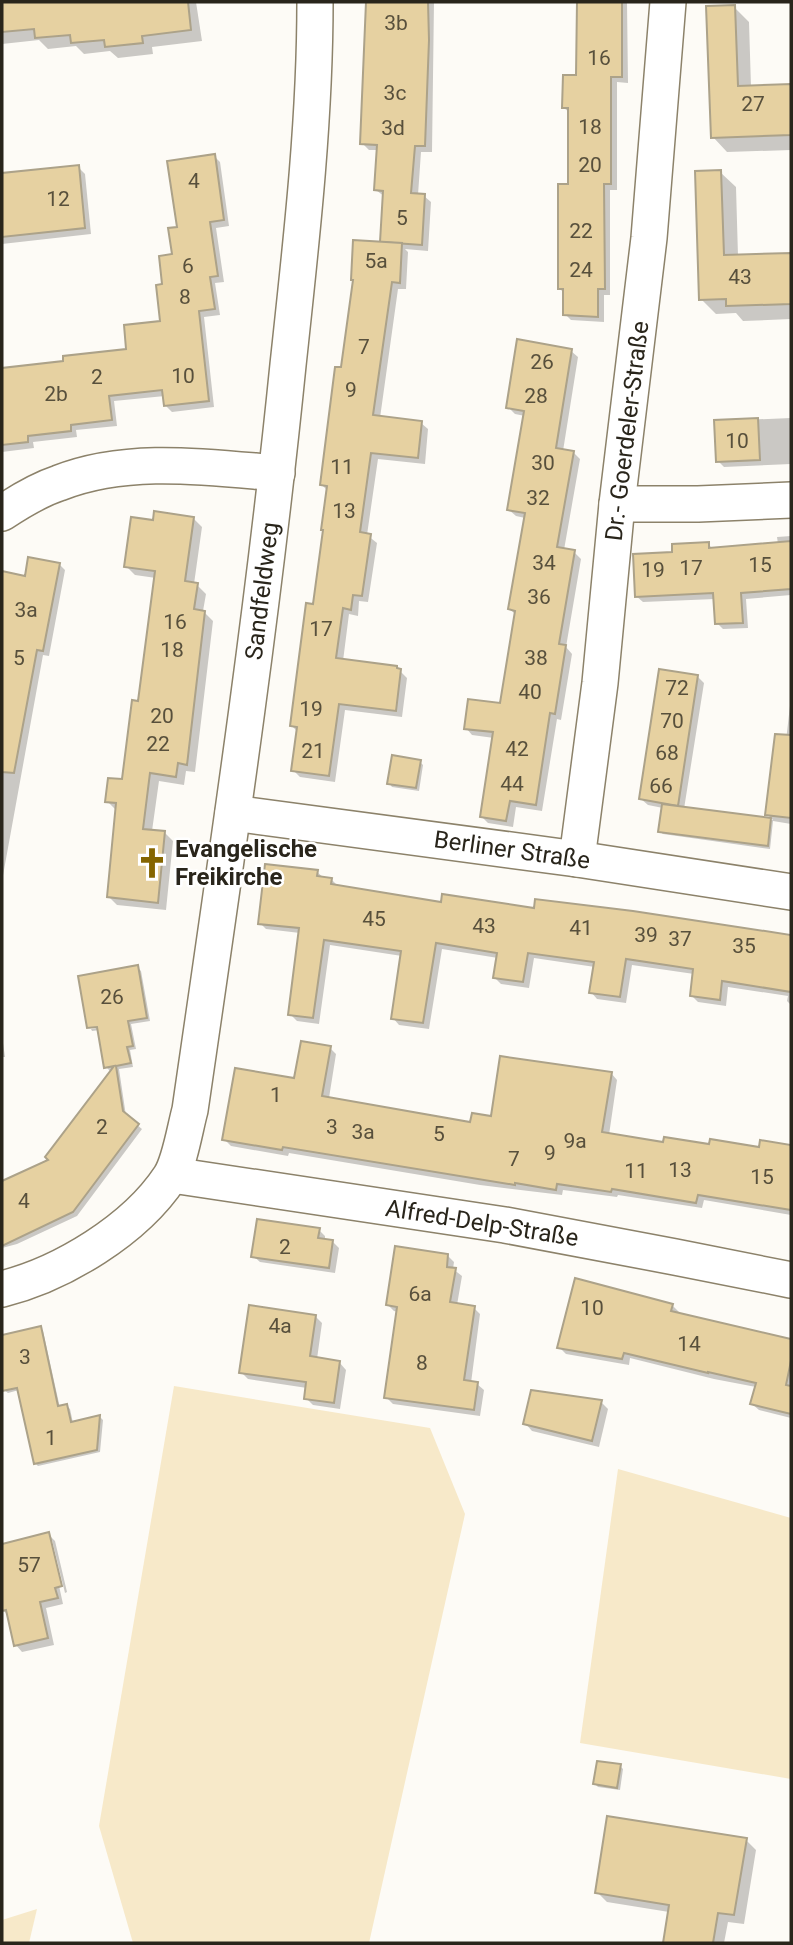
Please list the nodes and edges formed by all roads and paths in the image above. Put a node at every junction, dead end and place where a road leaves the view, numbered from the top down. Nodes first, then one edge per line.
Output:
1 (315, 2) edge
2 (668, 2) edge
3 (277, 473) junction
4 (791, 500) edge
5 (617, 504) junction
6 (2, 513) edge
7 (233, 813) junction
8 (577, 859) junction
9 (791, 892) edge
10 (172, 1175) junction
11 (791, 1280) edge
12 (2, 1289) edge

1 - 3 street, Sandfeldweg
2 - 5 street, Dr.- Goerdeler-Straße
3 - 6 street
3 - 7 street, Sandfeldweg
4 - 5 street
5 - 8 street, Dr.- Goerdeler-Straße
7 - 8 street, Berliner Straße
7 - 10 street, Sandfeldweg
8 - 9 street, Berliner Straße
10 - 11 street, Alfred-Delp-Straße
10 - 12 street

